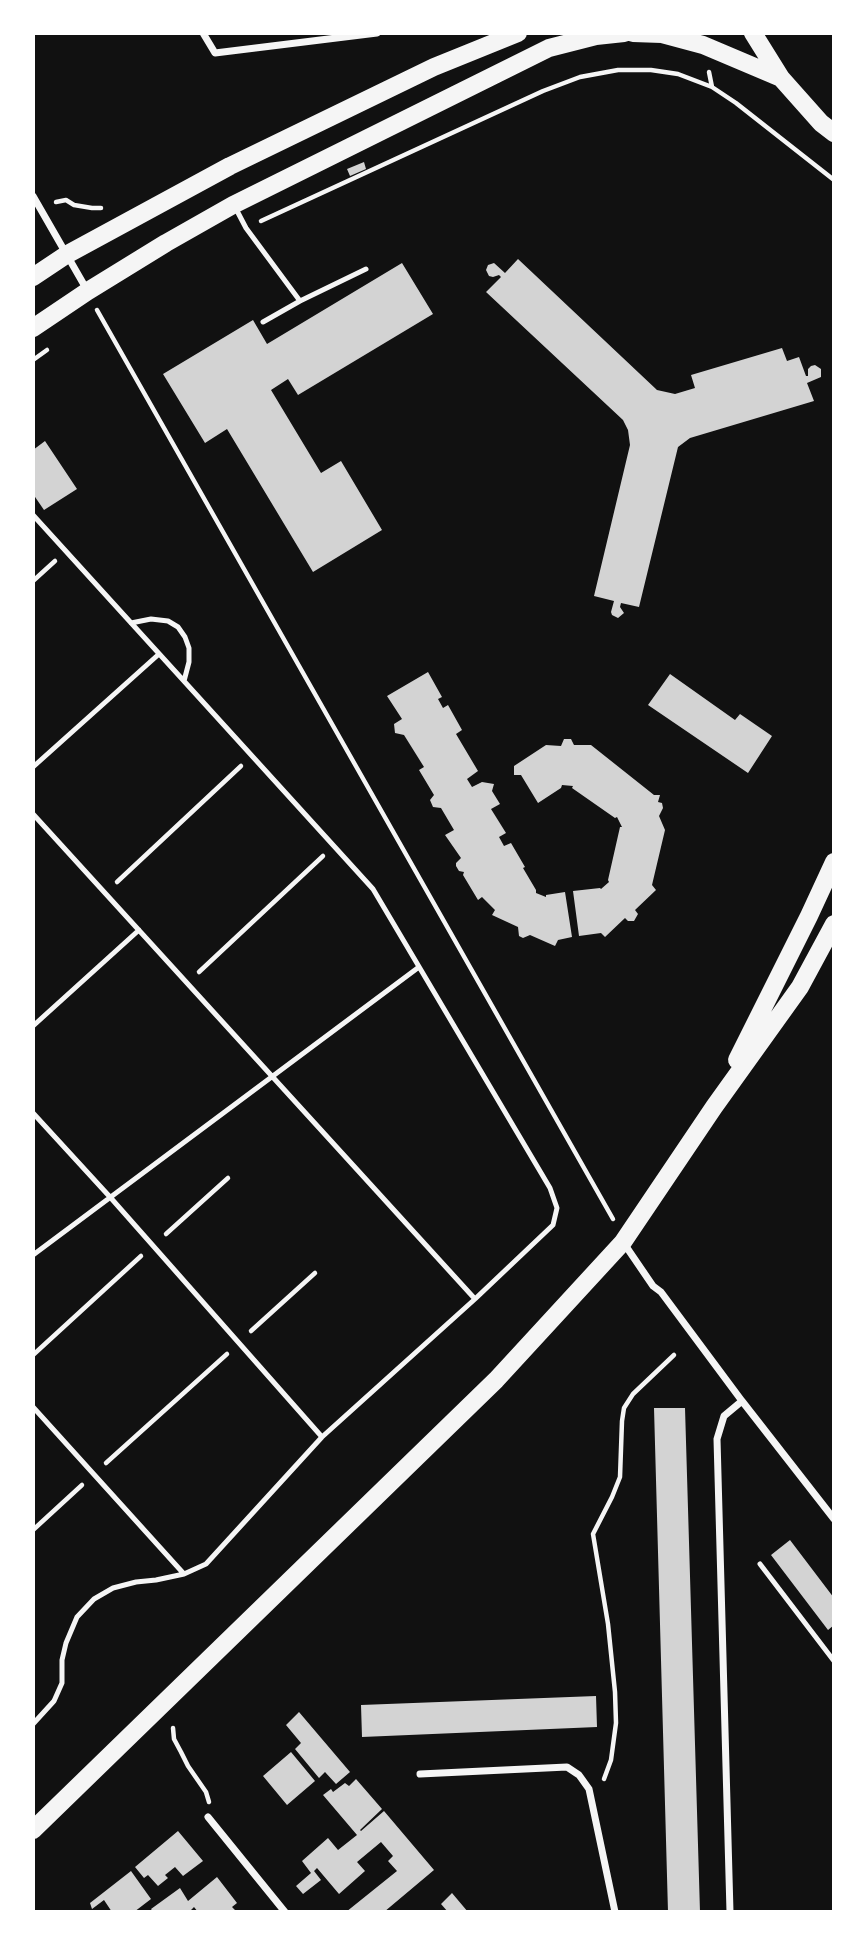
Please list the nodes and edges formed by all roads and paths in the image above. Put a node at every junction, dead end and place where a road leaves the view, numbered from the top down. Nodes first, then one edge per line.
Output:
1 (203, 33) edge
2 (377, 33) edge
3 (518, 33) edge
4 (624, 33) edge
5 (633, 33) edge
6 (753, 33) edge
7 (708, 69) dead end
8 (781, 79) junction
9 (712, 87) junction
10 (834, 133) edge
11 (834, 180) edge
12 (33, 196) edge
13 (233, 205) junction
14 (246, 228) junction
15 (66, 255) junction
16 (366, 269) dead end
17 (33, 277) edge
18 (88, 290) junction
19 (300, 301) junction
20 (263, 322) dead end
21 (33, 328) edge
22 (55, 344) dead end
23 (33, 360) edge
24 (33, 515) edge
25 (66, 551) junction
26 (33, 582) edge
27 (131, 623) junction
28 (159, 654) junction
29 (184, 681) junction
30 (252, 756) junction
31 (33, 766) edge
32 (33, 814) edge
33 (334, 846) junction
34 (834, 862) edge
35 (105, 892) junction
36 (834, 924) edge
37 (139, 930) junction
38 (419, 967) junction
39 (188, 983) junction
40 (33, 1026) edge
41 (274, 1077) junction
42 (714, 1107) junction
43 (33, 1113) edge
44 (228, 1178) dead end
45 (110, 1197) junction
46 (623, 1242) junction
47 (153, 1246) junction
48 (33, 1255) edge
49 (315, 1273) dead end
50 (475, 1299) junction
51 (239, 1343) junction
52 (33, 1354) edge
53 (674, 1354) dead end
54 (742, 1401) junction
55 (33, 1407) edge
56 (322, 1437) junction
57 (94, 1474) junction
58 (834, 1519) edge
59 (33, 1530) edge
60 (760, 1564) dead end
61 (184, 1574) junction
62 (834, 1661) edge
63 (33, 1712) edge
64 (40, 1718) junction
65 (33, 1724) edge
66 (173, 1728) dead end
67 (420, 1774) dead end
68 (589, 1789) junction
69 (208, 1817) joint
70 (33, 1830) edge
71 (285, 1912) edge
72 (615, 1912) edge
73 (730, 1912) edge

1 - 2 street
3 - 15 main road
4 - 13 main road
5 - 8 main road
6 - 8 main road
7 - 9 path
8 - 10 main road
9 - 11 path
9 - 14 path
12 - 15 street
13 - 14 lane
13 - 18 main road
14 - 19 lane
15 - 17 main road
15 - 18 street
16 - 19 lane
18 - 21 main road
18 - 46 path
19 - 20 lane
22 - 23 path
24 - 25 lane
25 - 26 path
25 - 27 lane
27 - 28 lane
27 - 29 lane
28 - 29 lane
28 - 31 lane
29 - 30 lane
30 - 33 lane
30 - 35 path
32 - 35 lane
33 - 38 lane
33 - 39 path
34 - 42 main road
35 - 37 lane
36 - 42 main road
37 - 39 lane
37 - 40 lane
38 - 41 lane
38 - 50 lane
39 - 41 lane
41 - 45 lane
41 - 50 lane
42 - 46 main road
43 - 45 lane
44 - 47 path
45 - 47 lane
45 - 48 lane
46 - 54 street
46 - 70 main road
47 - 51 lane
47 - 52 path
49 - 51 path
50 - 56 lane
51 - 56 lane
51 - 57 path
53 - 68 path
54 - 58 street
54 - 73 street
55 - 57 lane
56 - 61 lane
57 - 59 path
57 - 61 lane
60 - 62 lane
61 - 64 lane
63 - 64 lane
64 - 65 lane
66 - 69 path
67 - 68 street
68 - 72 street
69 - 71 street

